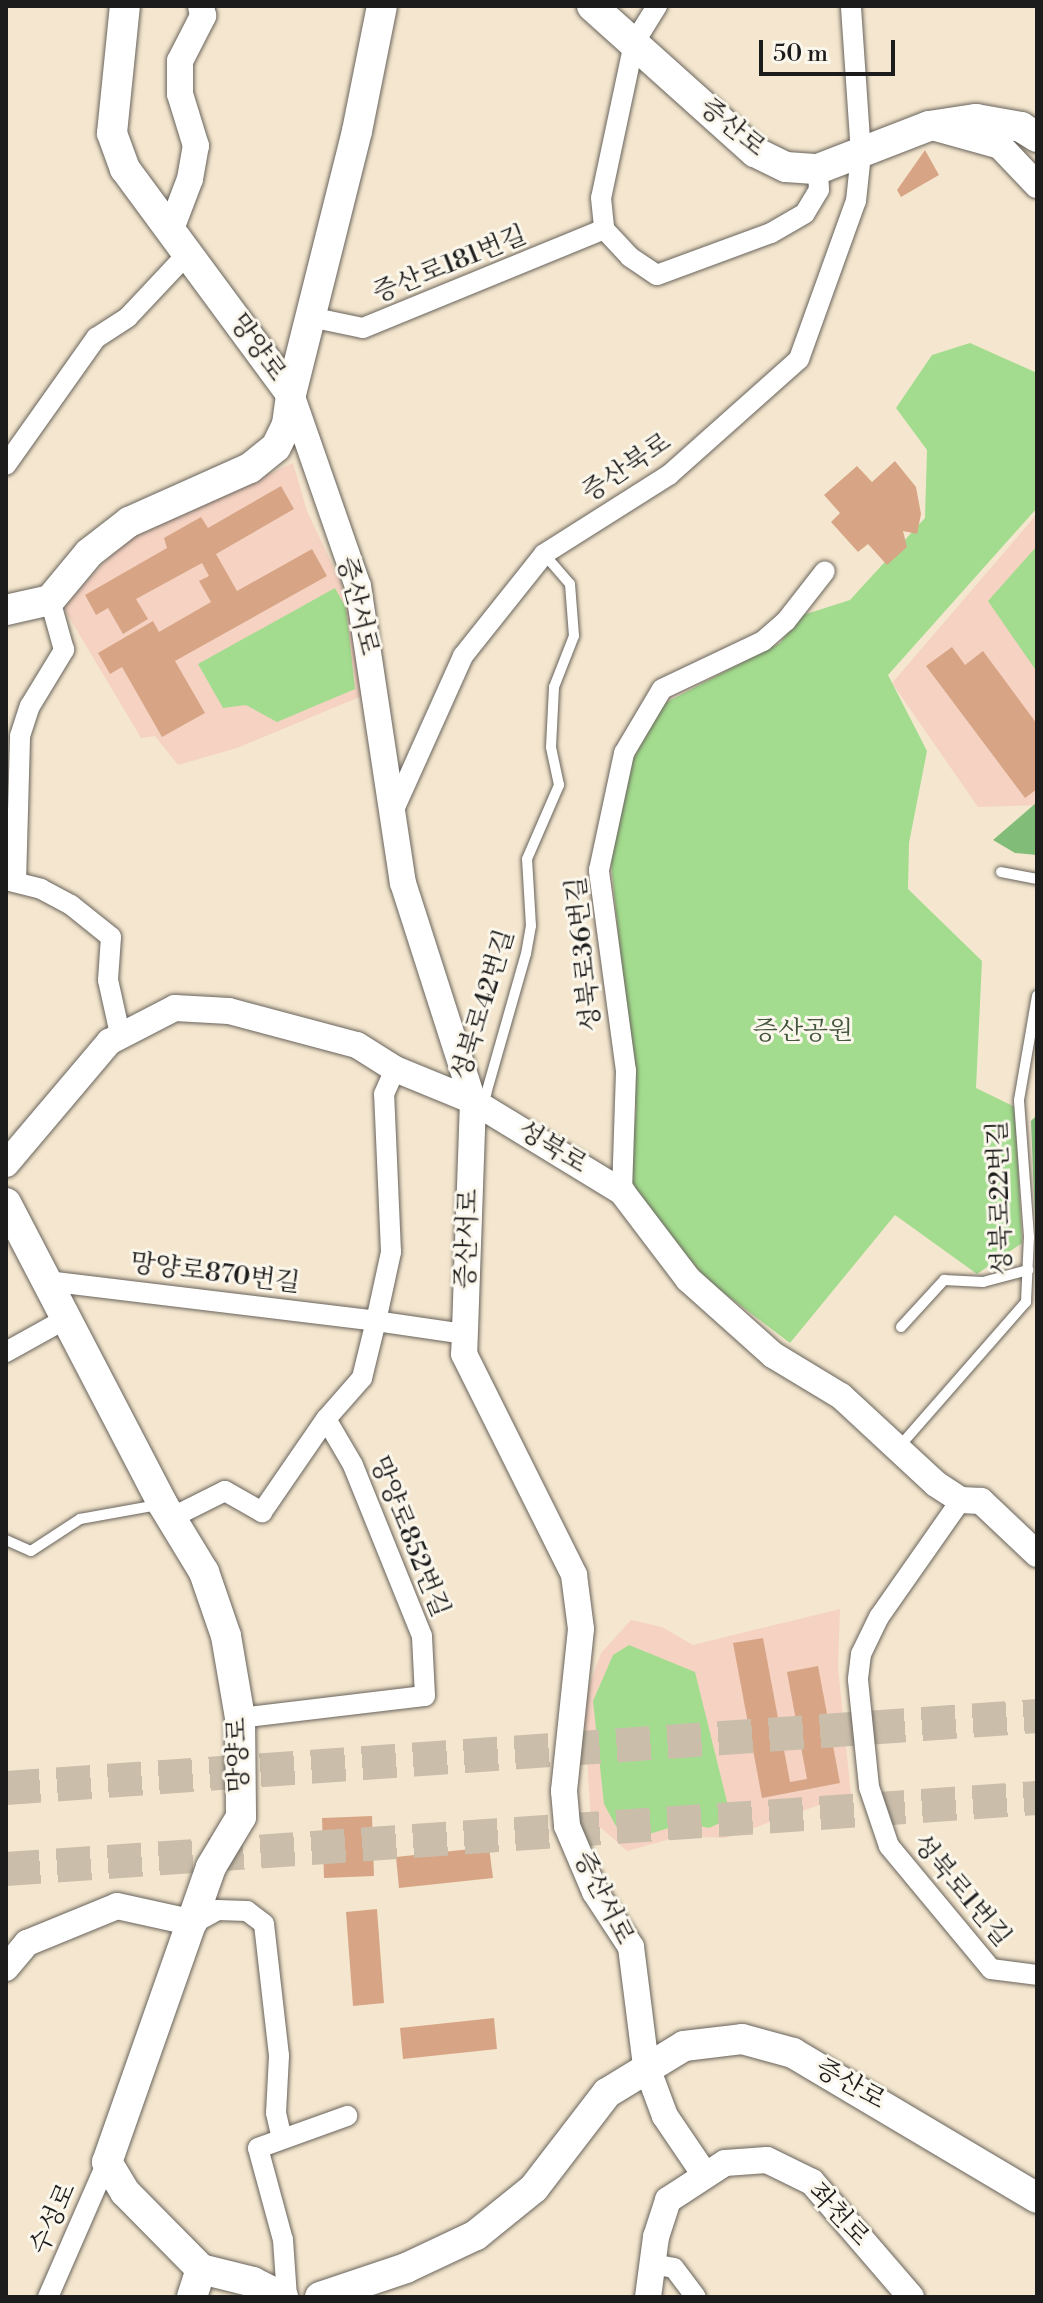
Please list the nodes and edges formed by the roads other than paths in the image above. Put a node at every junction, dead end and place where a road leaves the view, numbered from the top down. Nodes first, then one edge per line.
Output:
1 (125, 6) edge
2 (201, 6) edge
3 (382, 6) edge
4 (592, 6) edge
5 (657, 6) edge
6 (851, 6) edge
7 (634, 43) junction
8 (929, 126) junction
9 (1037, 137) edge
10 (861, 154) junction
11 (818, 169) junction
12 (1037, 185) edge
13 (604, 229) junction
14 (180, 241) junction
15 (310, 317) junction
16 (291, 394) junction
17 (6, 465) edge
18 (544, 554) junction
19 (825, 571) dead end
20 (50, 600) junction
21 (6, 610) edge
22 (392, 814) junction
23 (1001, 872) dead end
24 (1037, 879) edge
25 (11, 881) edge
26 (1037, 996) edge
27 (120, 1034) junction
28 (395, 1069) junction
29 (473, 1101) junction
30 (6, 1164) edge
31 (622, 1192) junction
32 (6, 1203) edge
33 (1028, 1270) junction
34 (47, 1281) junction
35 (67, 1318) junction
36 (376, 1321) junction
37 (901, 1327) dead end
38 (464, 1334) junction
39 (6, 1352) edge
40 (326, 1419) junction
41 (897, 1448) junction
42 (961, 1500) junction
43 (168, 1510) junction
44 (6, 1540) edge
45 (1037, 1554) edge
46 (240, 1718) junction
47 (194, 1923) junction
48 (6, 1968) edge
49 (1037, 1975) edge
50 (646, 2065) junction
51 (347, 2116) dead end
52 (282, 2138) junction
53 (107, 2162) junction
54 (705, 2175) junction
55 (1037, 2198) edge
56 (652, 2264) junction
57 (197, 2283) edge
58 (48, 2297) edge
59 (285, 2297) edge
60 (320, 2297) edge
61 (648, 2297) edge
62 (696, 2297) edge
63 (911, 2297) edge

1 - 14 main road, 망양로
2 - 14 street
3 - 15 main road
4 - 7 main road, 증산로
5 - 7 street
6 - 10 street, 증산북로
7 - 11 main road, 증산로
7 - 13 street
8 - 9 main road, 증산로
8 - 10 main road, 증산로
8 - 12 street
10 - 11 main road, 증산로
10 - 18 street, 증산북로
11 - 13 street
13 - 15 street, 증산로181번길
14 - 16 main road, 망양로
14 - 17 street
15 - 16 main road
16 - 20 main road, 망양로
16 - 22 street, 증산서로
18 - 22 street, 증산북로
18 - 29 lane, 성북로42번길
19 - 31 street, 성북로36번길
20 - 21 main road
20 - 25 street
22 - 29 street, 증산서로
23 - 24 lane
25 - 27 street
26 - 33 lane, 성북로22번길
27 - 28 street, 성북로
27 - 30 street, 성북로
28 - 29 street, 성북로
28 - 36 street
29 - 31 street, 성북로
29 - 38 street, 증산서로
31 - 41 street, 성북로
32 - 34 main road, 망양로
33 - 37 lane
33 - 41 lane, 성북로22번길
34 - 35 main road, 망양로
34 - 36 street, 망양로870번길
35 - 39 street
35 - 43 main road, 망양로
36 - 38 street
36 - 40 street
38 - 50 street, 증산서로
40 - 43 street
40 - 46 street, 망양로852번길
41 - 42 street, 성북로
42 - 45 street, 성북로
42 - 49 street, 성북로1번길
43 - 44 lane
43 - 46 main road, 망양로
46 - 47 main road, 망양로
47 - 48 street
47 - 52 street
47 - 53 main road, 망양로
50 - 54 street
50 - 55 main road, 증산로
50 - 60 main road, 증산로
51 - 52 street
52 - 59 street
53 - 57 main road
53 - 58 street, 수성로
54 - 56 street, 좌천로
54 - 63 street, 좌천로
56 - 61 street, 좌천로
56 - 62 street
57 - 59 main road

